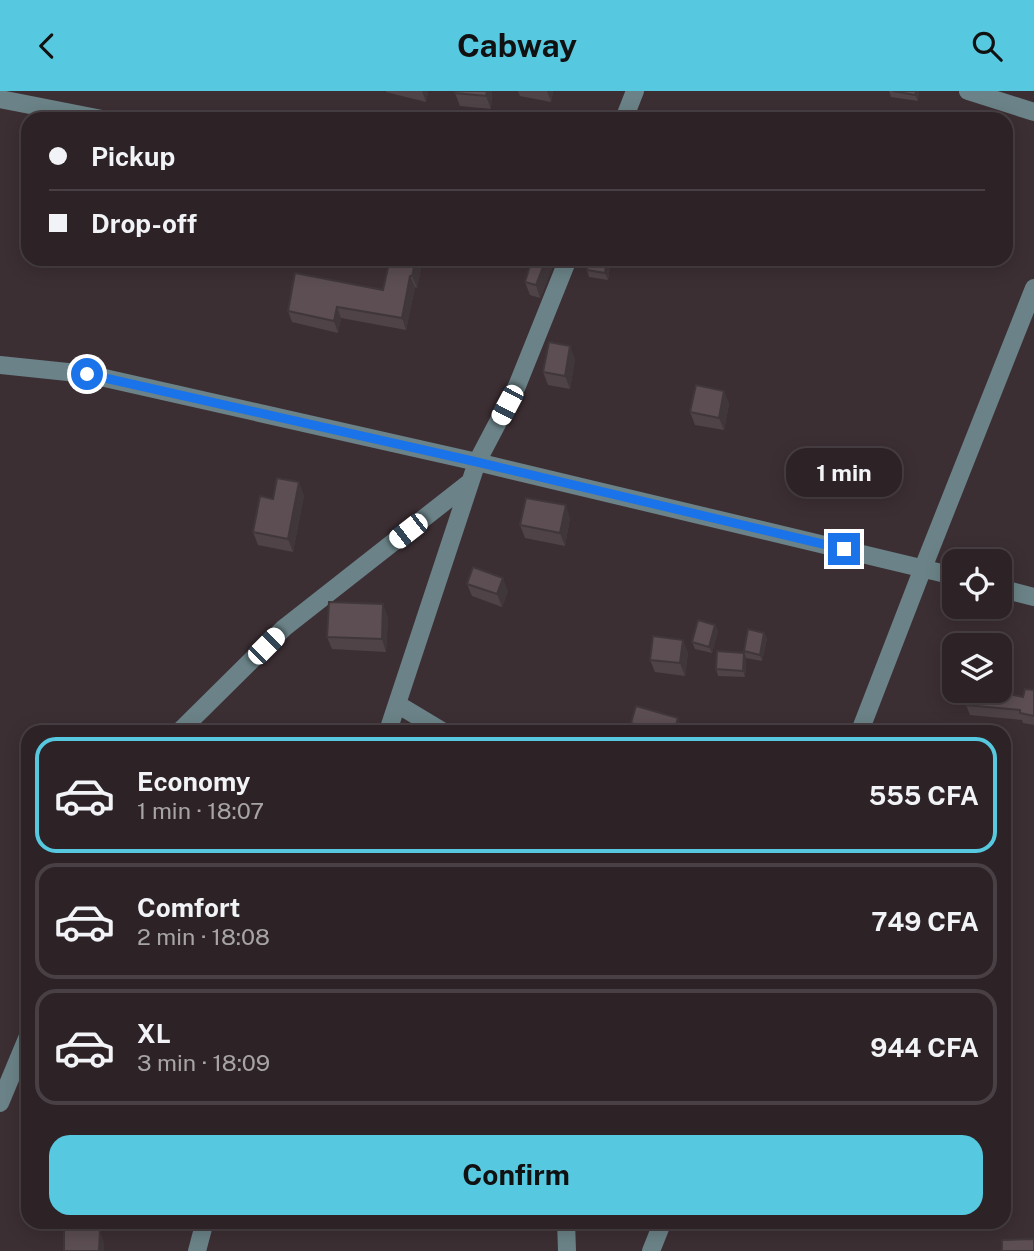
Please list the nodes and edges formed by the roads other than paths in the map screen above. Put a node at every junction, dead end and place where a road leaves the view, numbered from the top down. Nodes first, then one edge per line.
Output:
1 (635, 91) edge
2 (968, 91) edge
3 (0, 99) edge
4 (66, 112) edge
5 (627, 112) edge
6 (1034, 112) edge
7 (565, 266) edge
8 (1034, 288) edge
9 (0, 365) edge
10 (477, 462) junction
11 (470, 482) junction
12 (923, 568) junction
13 (942, 573) edge
14 (1012, 591) edge
15 (1034, 597) edge
16 (397, 704) junction
17 (186, 725) edge
18 (390, 725) edge
19 (432, 725) edge
20 (862, 725) edge
21 (21, 1053) edge
22 (0, 1103) edge
23 (203, 1229) edge
24 (566, 1229) edge
25 (660, 1229) edge
26 (197, 1251) edge
27 (567, 1251) edge
28 (651, 1251) edge

1 - 5 street
2 - 6 street
3 - 4 street
7 - 10 street
8 - 12 street
9 - 10 street
10 - 11 street
10 - 12 street
11 - 16 street
11 - 17 street
12 - 13 street
12 - 20 street
14 - 15 street
16 - 18 street
16 - 19 street
21 - 22 street
23 - 26 street
24 - 27 street
25 - 28 street

